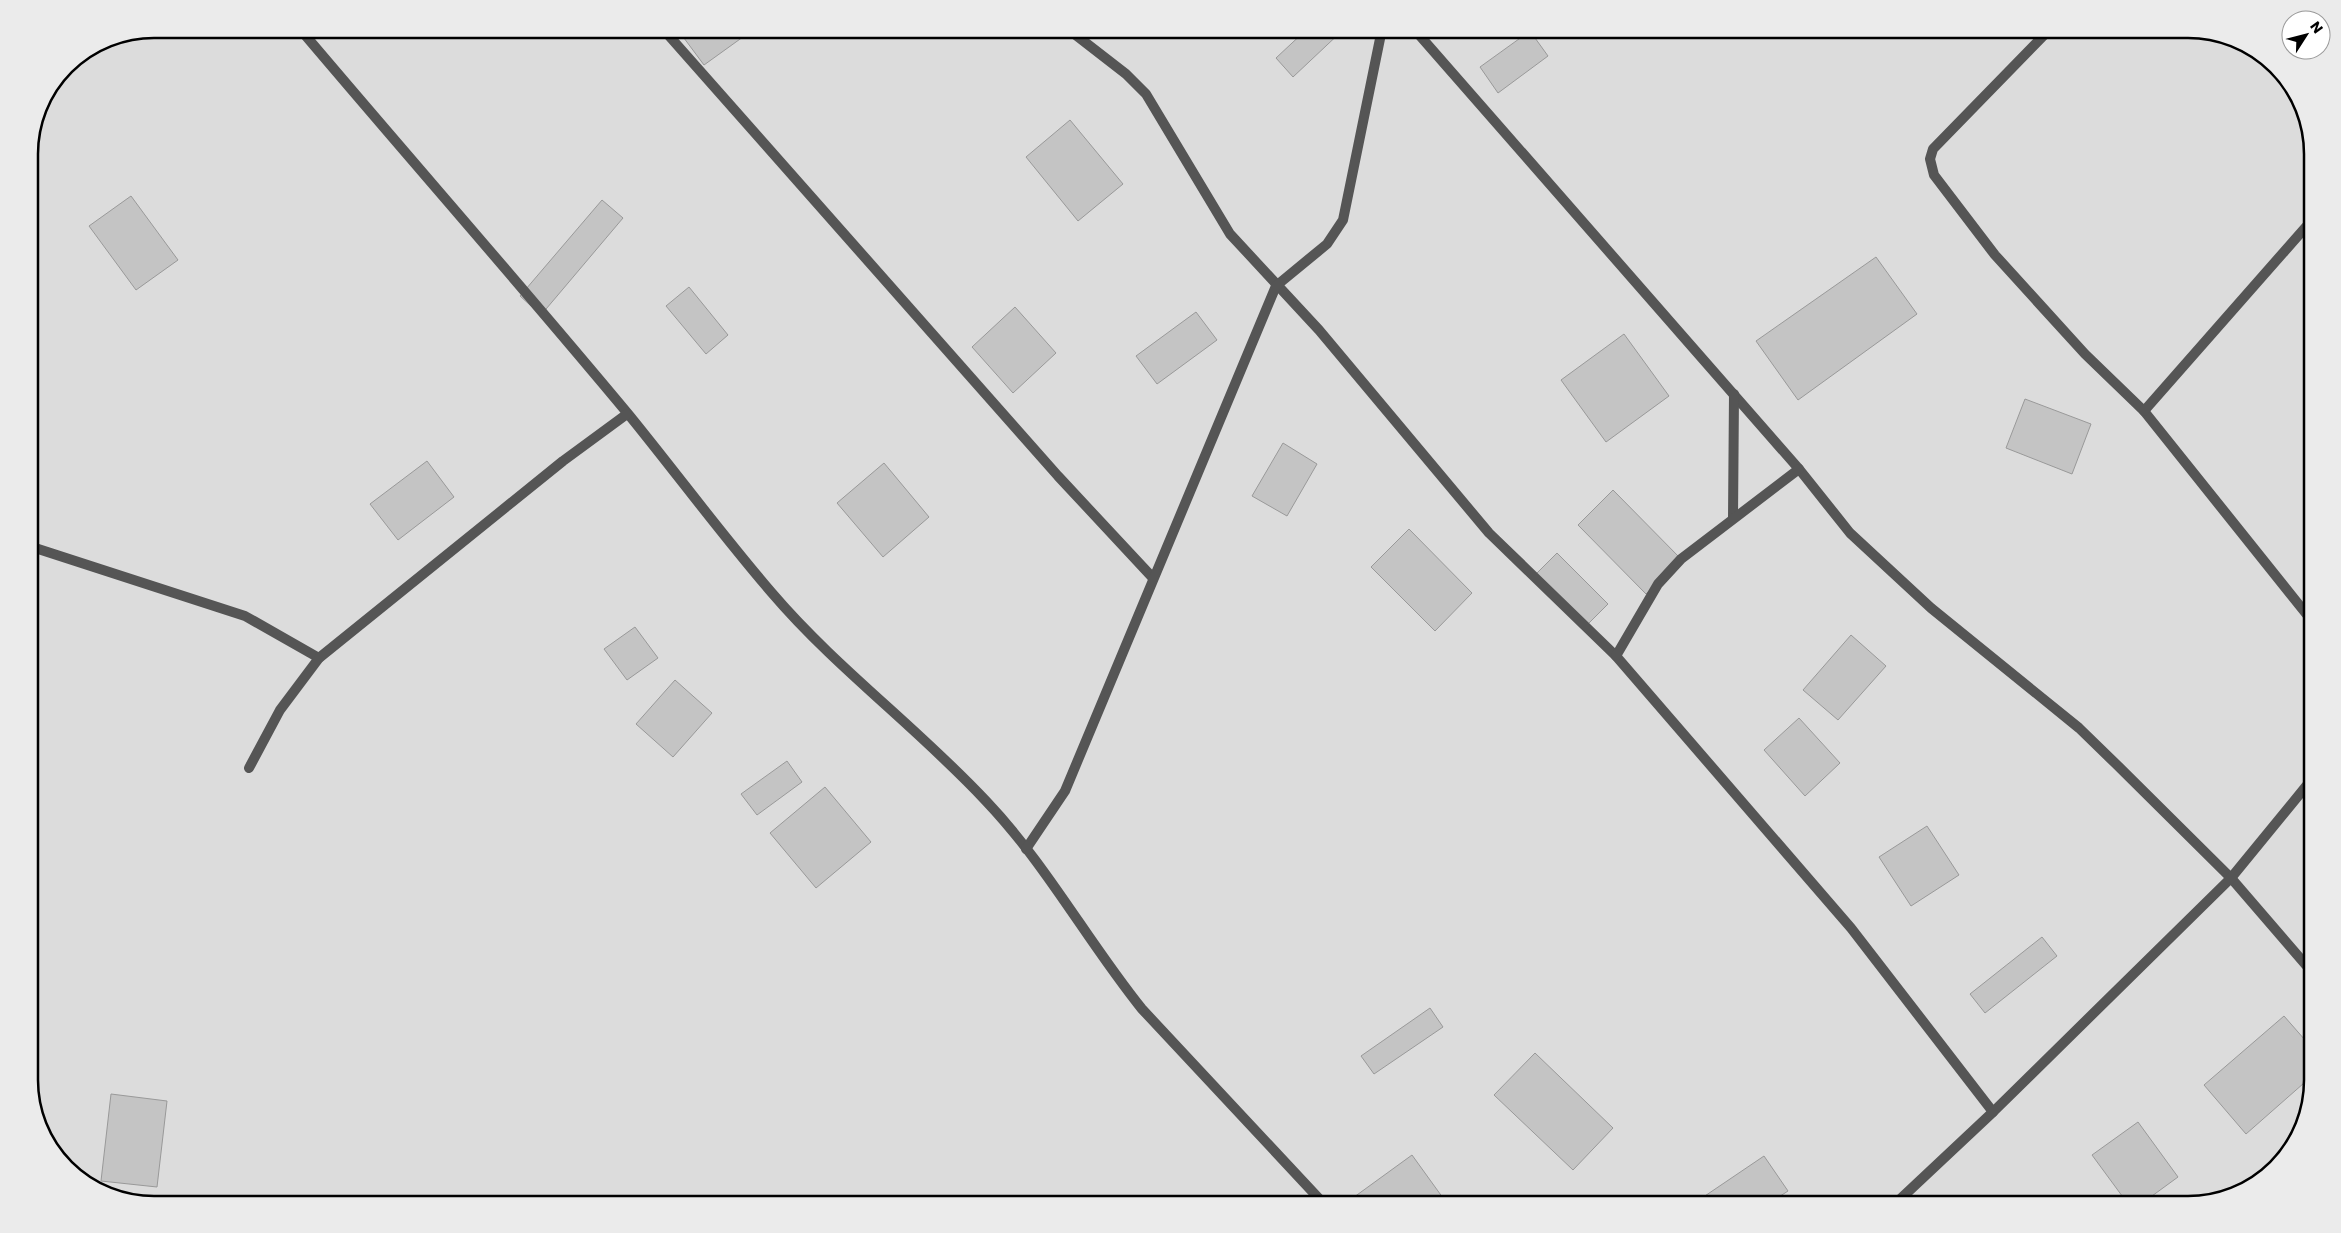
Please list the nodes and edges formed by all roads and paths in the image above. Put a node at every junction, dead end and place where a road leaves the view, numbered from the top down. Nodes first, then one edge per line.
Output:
1 (308, 38) edge
2 (671, 38) edge
3 (1080, 38) edge
4 (1380, 38) edge
5 (1422, 38) edge
6 (2041, 38) edge
7 (2303, 230) edge
8 (1276, 286) junction
9 (1734, 394) junction
10 (2144, 411) junction
11 (627, 414) junction
12 (1799, 468) junction
13 (1733, 518) junction
14 (38, 549) edge
15 (1153, 578) junction
16 (2303, 610) edge
17 (1616, 656) junction
18 (319, 658) junction
19 (249, 768) dead end
20 (2303, 790) edge
21 (1026, 848) junction
22 (2231, 878) junction
23 (2303, 962) edge
24 (1993, 1112) junction
25 (1317, 1196) edge
26 (1904, 1196) edge

1 - 11 street
2 - 15 street
3 - 8 street
4 - 8 street
5 - 9 street
6 - 10 street
7 - 10 street
8 - 15 street
8 - 17 street
9 - 12 street
9 - 13 street
10 - 16 street
11 - 18 street
11 - 21 street
12 - 13 street
12 - 22 street
13 - 17 street
14 - 18 street
15 - 21 street
17 - 24 street
18 - 19 street
20 - 22 street
21 - 25 street
22 - 23 street
22 - 24 street
24 - 26 street

